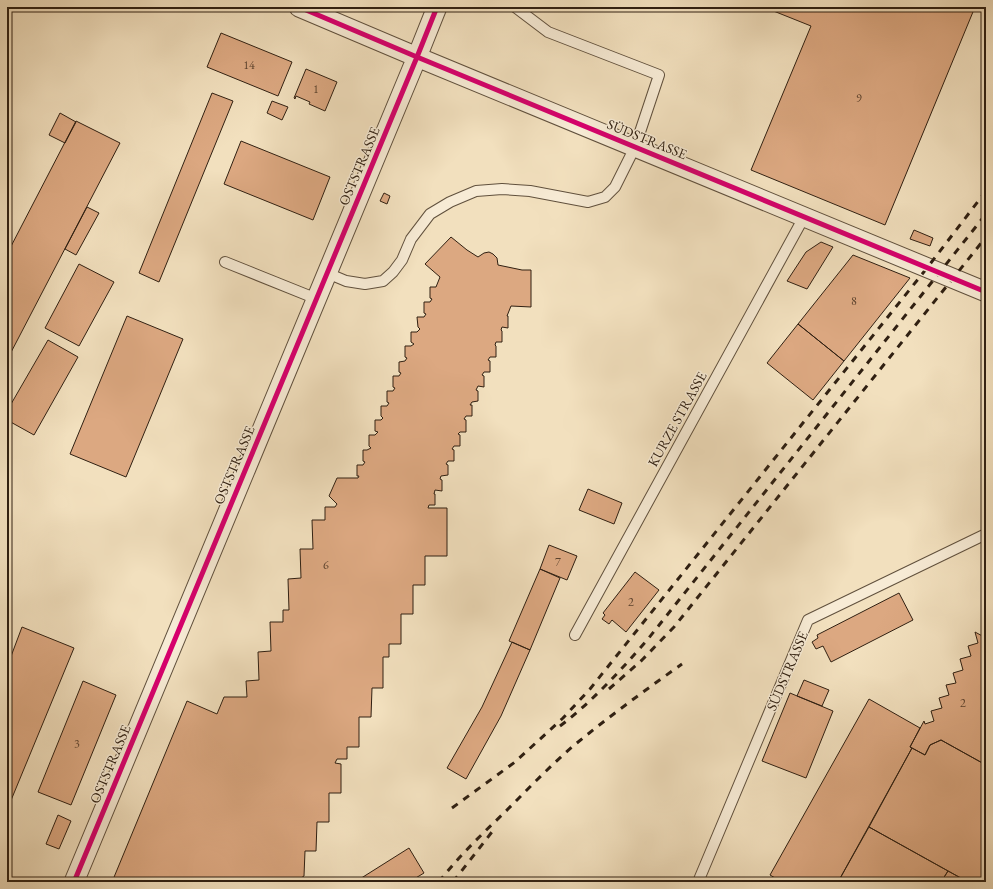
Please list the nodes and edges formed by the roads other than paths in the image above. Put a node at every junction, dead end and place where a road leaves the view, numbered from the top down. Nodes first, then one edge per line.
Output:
1 (299, 7) edge
2 (437, 7) edge
3 (515, 7) edge
4 (417, 57) junction
5 (635, 147) junction
6 (804, 217) junction
7 (225, 262) dead end
8 (327, 273) junction
9 (986, 292) edge
10 (317, 299) junction
11 (986, 534) edge
12 (575, 635) dead end
13 (74, 882) edge
14 (698, 882) edge

1 - 4 street, SÜDSTRASSE
2 - 4 street, OSTSTRASSE
3 - 5 lane
4 - 5 street, SÜDSTRASSE
4 - 8 street, OSTSTRASSE
5 - 6 street, SÜDSTRASSE
5 - 8 lane
6 - 9 street, SÜDSTRASSE
6 - 12 lane, KURZE STRASSE
7 - 10 lane
8 - 10 street, OSTSTRASSE
10 - 13 street, OSTSTRASSE
11 - 14 lane, SÜDSTRASSE

